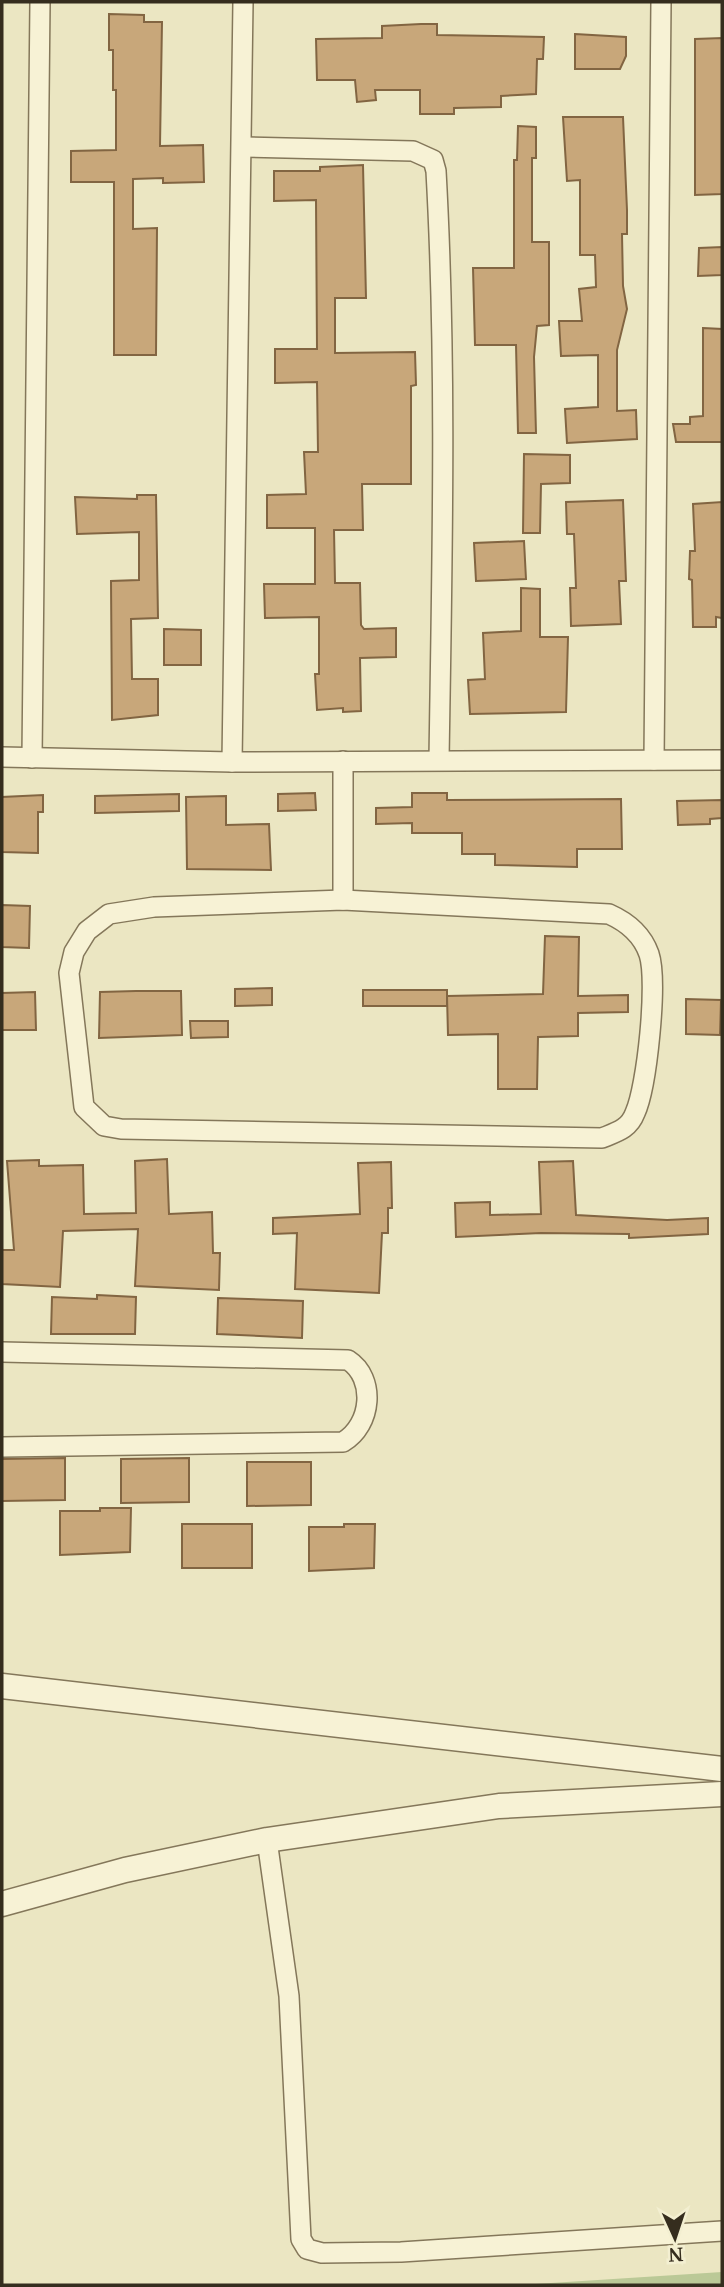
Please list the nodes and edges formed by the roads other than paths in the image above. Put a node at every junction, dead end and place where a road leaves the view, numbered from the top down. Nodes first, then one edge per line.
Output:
1 (40, 2) edge
2 (243, 2) edge
3 (661, 2) edge
4 (243, 146) junction
5 (2, 757) edge
6 (32, 758) junction
7 (654, 760) junction
8 (722, 760) edge
9 (343, 761) junction
10 (439, 761) junction
11 (232, 762) junction
12 (343, 900) junction
13 (2, 1352) edge
14 (2, 1447) edge
15 (2, 1686) edge
16 (722, 1769) edge
17 (722, 1794) edge
18 (267, 1840) junction
19 (2, 1904) edge
20 (722, 2231) edge

1 - 6 street
2 - 4 street
3 - 7 street
4 - 10 street
4 - 11 street
5 - 6 street
6 - 11 street
7 - 8 street
7 - 10 street
9 - 10 street
9 - 11 street
9 - 12 street
12 - 12 street
13 - 14 street
15 - 16 street
17 - 18 street
18 - 19 street
18 - 20 street

